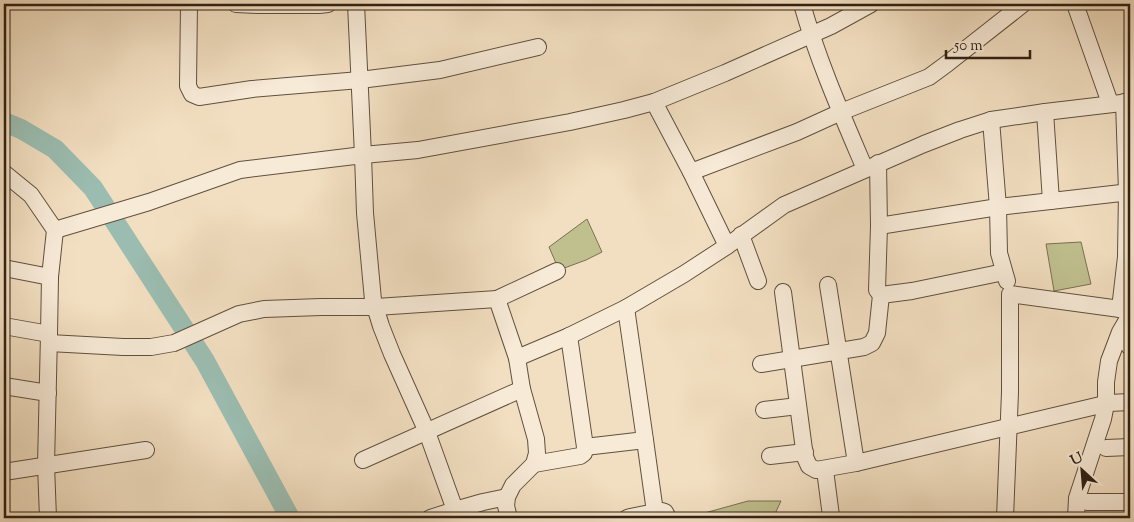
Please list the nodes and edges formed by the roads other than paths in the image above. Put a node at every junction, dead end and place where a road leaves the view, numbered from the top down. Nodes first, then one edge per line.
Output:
1 (190, 4) edge
2 (236, 4) edge
3 (328, 4) edge
4 (356, 4) edge
5 (802, 4) edge
6 (871, 4) edge
7 (1023, 4) edge
8 (1075, 4) edge
9 (811, 35) junction
10 (538, 47) dead end
11 (360, 80) junction
12 (654, 102) junction
13 (1121, 102) edge
14 (841, 112) junction
15 (1045, 112) junction
16 (991, 120) junction
17 (363, 155) junction
18 (872, 166) junction
19 (691, 172) junction
20 (4, 173) edge
21 (1129, 192) edge
22 (1051, 201) junction
23 (998, 206) junction
24 (878, 226) junction
25 (54, 230) junction
26 (741, 235) junction
27 (727, 246) junction
28 (4, 268) edge
29 (557, 271) dead end
30 (1004, 272) junction
31 (50, 277) junction
32 (758, 281) dead end
33 (828, 285) dead end
34 (783, 292) dead end
35 (1010, 294) junction
36 (881, 295) junction
37 (497, 299) junction
38 (376, 308) junction
39 (626, 308) junction
40 (1127, 312) edge
41 (4, 326) edge
42 (569, 336) junction
43 (49, 339) junction
44 (839, 351) junction
45 (517, 358) junction
46 (792, 359) junction
47 (761, 364) dead end
48 (4, 386) edge
49 (522, 388) junction
50 (48, 393) junction
51 (1115, 403) edge
52 (798, 406) junction
53 (764, 410) dead end
54 (1009, 426) junction
55 (427, 432) junction
56 (645, 440) junction
57 (585, 447) junction
58 (1130, 447) edge
59 (1106, 448) dead end
60 (146, 450) dead end
61 (804, 452) junction
62 (770, 456) dead end
63 (363, 460) dead end
64 (856, 463) junction
65 (46, 464) junction
66 (534, 464) junction
67 (825, 470) junction
68 (4, 472) edge
69 (507, 497) junction
70 (1087, 502) dead end
71 (1130, 502) edge
72 (455, 510) junction
73 (661, 515) edge
74 (831, 516) dead end
75 (48, 518) edge
76 (431, 518) edge
77 (509, 518) edge
78 (627, 518) edge
79 (1005, 518) edge
80 (1076, 518) edge

1 - 11 street
2 - 3 street
4 - 11 street
5 - 9 street
6 - 9 street
7 - 14 street
8 - 13 street
9 - 12 street
9 - 14 street
10 - 11 street
11 - 17 street
12 - 17 street
12 - 19 street
13 - 15 street
13 - 21 street
14 - 18 street
14 - 19 street
15 - 16 street
15 - 22 street
16 - 18 street
16 - 23 street
17 - 25 street
17 - 38 street
18 - 24 street
18 - 26 street
19 - 27 street
20 - 25 street
21 - 22 street
21 - 40 street
22 - 23 street
23 - 24 street
23 - 30 street
24 - 36 street
25 - 31 street
26 - 27 street
26 - 32 street
27 - 39 street
28 - 31 street
29 - 37 street
30 - 35 street
30 - 36 street
31 - 43 street
33 - 44 street
34 - 46 street
35 - 40 street
35 - 54 street
36 - 44 street
37 - 38 street
37 - 45 street
38 - 43 street
38 - 55 street
39 - 42 street
39 - 56 street
40 - 51 street
41 - 43 street
42 - 45 street
42 - 57 street
43 - 50 street
44 - 46 street
44 - 64 street
45 - 49 street
46 - 47 street
46 - 52 street
48 - 50 street
49 - 55 street
49 - 66 street
50 - 65 street
51 - 54 street
51 - 80 street
52 - 53 street
52 - 61 street
54 - 64 street
54 - 79 street
55 - 63 street
55 - 72 street
56 - 57 street
56 - 73 street
57 - 66 street
58 - 59 street
60 - 65 street
61 - 62 street
61 - 67 street
64 - 67 street
65 - 68 street
65 - 75 street
66 - 69 street
67 - 74 street
69 - 72 street
69 - 77 street
70 - 71 street
72 - 76 street
73 - 78 street

